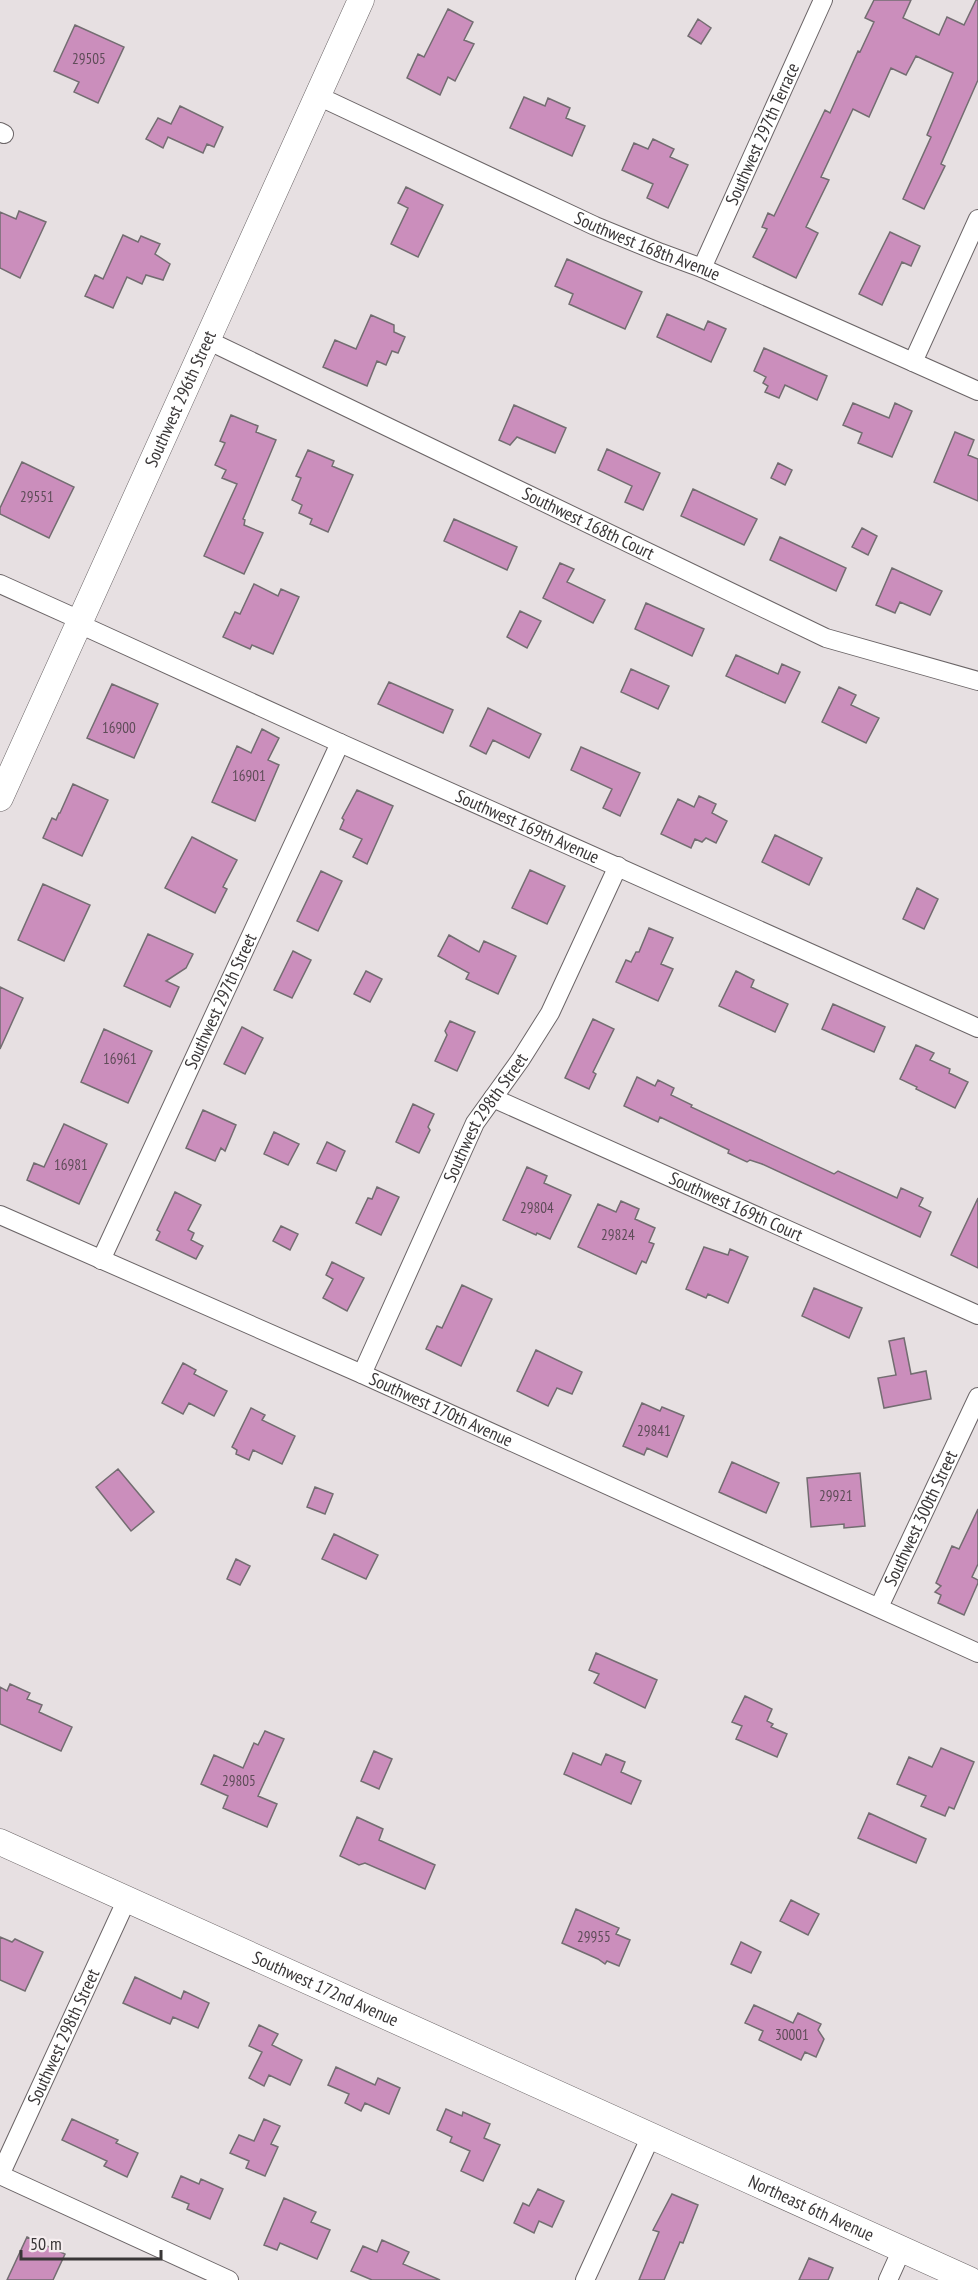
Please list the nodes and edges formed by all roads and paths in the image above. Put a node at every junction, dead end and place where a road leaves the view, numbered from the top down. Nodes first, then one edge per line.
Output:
1 (361, 0) edge
2 (823, 0) edge
3 (318, 96) junction
4 (978, 219) edge
5 (702, 268) junction
6 (207, 340) junction
7 (913, 362) junction
8 (978, 391) edge
9 (0, 584) edge
10 (80, 622) junction
11 (978, 681) edge
12 (340, 743) junction
13 (0, 798) edge
14 (618, 866) junction
15 (978, 1028) edge
16 (493, 1098) junction
17 (0, 1215) edge
18 (101, 1260) junction
19 (978, 1316) edge
20 (362, 1374) junction
21 (978, 1397) edge
22 (879, 1607) junction
23 (978, 1653) edge
24 (0, 1842) edge
25 (127, 1899) junction
26 (651, 2136) junction
27 (0, 2175) edge
28 (902, 2249) junction
29 (229, 2280) edge
30 (585, 2280) edge
31 (888, 2280) edge
32 (970, 2280) edge

1 - 3 street, Southwest 296th Street
2 - 5 street, Southwest 297th Terrace
3 - 5 street, Southwest 168th Avenue
3 - 6 street, Southwest 296th Street
4 - 7 street
5 - 7 street, Southwest 168th Avenue
6 - 10 street, Southwest 296th Street
6 - 11 street, Southwest 168th Court
7 - 8 street, Southwest 168th Avenue
9 - 10 street, Southwest 169th Avenue
10 - 12 street, Southwest 169th Avenue
10 - 13 street, Southwest 296th Street
12 - 14 street, Southwest 169th Avenue
12 - 18 street, Southwest 297th Street
14 - 15 street, Southwest 169th Avenue
14 - 16 street, Southwest 298th Street
16 - 19 street, Southwest 169th Court
16 - 20 street, Southwest 298th Street
17 - 18 street, Southwest 170th Avenue
18 - 20 street, Southwest 170th Avenue
20 - 22 street, Southwest 170th Avenue
21 - 22 street, Southwest 300th Street
22 - 23 street, Southwest 170th Avenue
24 - 25 street, Southwest 172nd Avenue
25 - 26 street, Southwest 172nd Avenue
25 - 27 street, Southwest 298th Street
26 - 28 street, Northeast 6th Avenue
26 - 30 street
27 - 29 street
28 - 31 street
28 - 32 street, Northeast 6th Avenue

